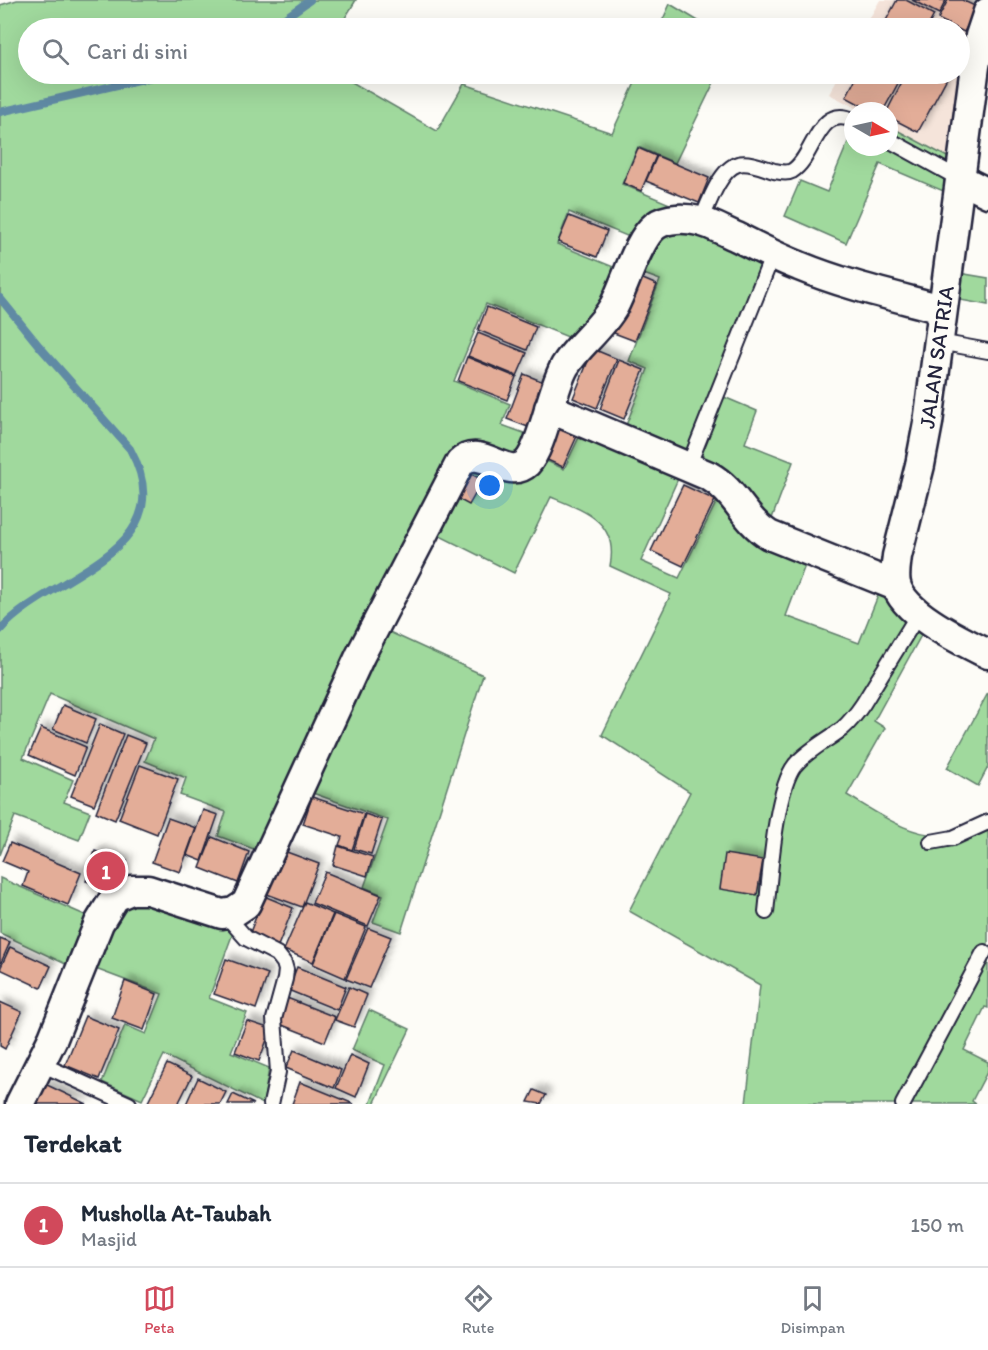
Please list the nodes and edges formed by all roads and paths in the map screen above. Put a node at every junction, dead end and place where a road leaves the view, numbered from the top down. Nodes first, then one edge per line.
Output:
1 (988, 12) edge
2 (983, 48) edge
3 (844, 117) edge
4 (898, 145) edge
5 (960, 178) junction
6 (988, 193) edge
7 (701, 221) junction
8 (772, 254) junction
9 (942, 309) junction
10 (939, 342) junction
11 (988, 351) edge
12 (549, 408) junction
13 (687, 467) junction
14 (896, 586) junction
15 (919, 613) junction
16 (988, 654) edge
17 (988, 822) edge
18 (931, 842) dead end
19 (766, 912) dead end
20 (222, 914) junction
21 (984, 952) dead end
22 (41, 1064) junction
23 (20, 1104) edge
24 (129, 1104) edge
25 (271, 1104) edge
26 (903, 1104) edge

1 - 2 street, JALAN SATRIA
2 - 5 street, JALAN SATRIA
3 - 7 lane
4 - 5 lane
5 - 6 street
5 - 9 street, JALAN SATRIA
7 - 8 street
7 - 12 street
8 - 9 street
8 - 13 lane
9 - 10 street, JALAN SATRIA
10 - 11 lane
10 - 14 street, JALAN SATRIA
12 - 13 street
12 - 20 street
13 - 14 street
14 - 15 street
15 - 16 street
15 - 19 lane
17 - 18 lane
20 - 22 street
20 - 25 lane
21 - 26 lane
22 - 23 street
22 - 24 lane

